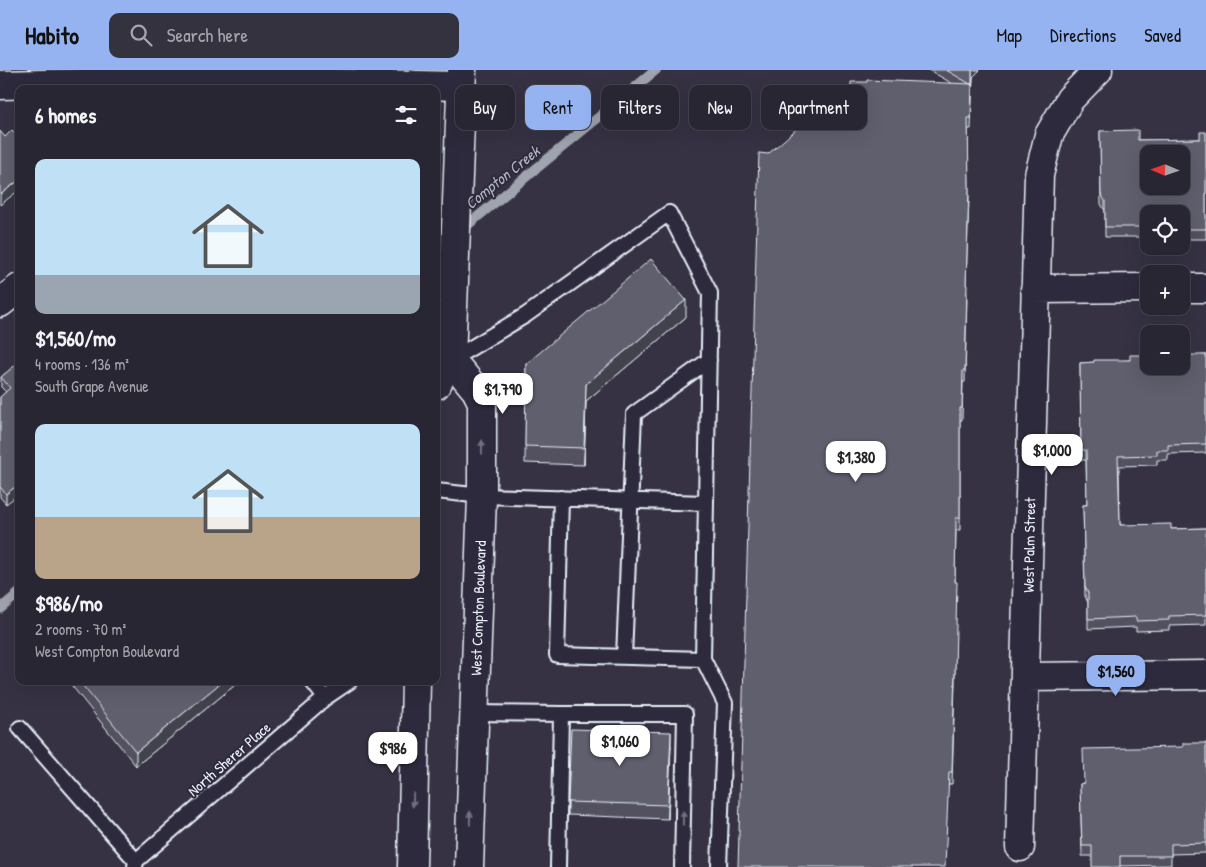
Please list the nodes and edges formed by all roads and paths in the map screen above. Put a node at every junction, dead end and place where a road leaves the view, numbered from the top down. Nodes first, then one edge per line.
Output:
1 (1098, 70) edge
2 (175, 76) edge
3 (462, 78) edge
4 (0, 85) edge
5 (207, 85) edge
6 (1140, 288) edge
7 (1190, 288) edge
8 (1206, 288) edge
9 (1035, 289) junction
10 (15, 291) edge
11 (0, 303) edge
12 (451, 360) junction
13 (709, 360) junction
14 (440, 378) edge
15 (440, 491) edge
16 (482, 496) junction
17 (561, 498) junction
18 (630, 501) junction
19 (705, 503) junction
20 (624, 657) junction
21 (703, 659) junction
22 (1206, 675) edge
23 (1026, 676) junction
24 (315, 685) edge
25 (344, 685) edge
26 (416, 685) edge
27 (325, 698) junction
28 (474, 713) junction
29 (561, 714) junction
30 (20, 728) dead end
31 (1020, 847) dead end
32 (136, 864) edge
33 (412, 867) edge
34 (469, 867) edge
35 (558, 867) edge
36 (682, 867) edge
37 (719, 867) edge

1 - 9 street, West Palm Street
2 - 4 street
2 - 5 street
3 - 5 street
3 - 12 street
6 - 9 street
7 - 8 street
9 - 23 street, West Palm Street
10 - 11 street
12 - 13 lane
12 - 14 street
16 -> 12 street, West Compton Boulevard
13 - 18 lane
13 - 19 lane
15 - 16 lane
16 - 17 lane
16 - 28 street, West Compton Boulevard
17 - 18 lane
17 - 20 lane
18 - 19 lane
18 - 20 lane
19 - 21 lane
20 - 21 lane
21 - 37 lane
22 - 23 street
23 - 31 street, West Palm Street
24 - 27 lane
25 - 27 lane, North Sherer Place
26 -> 33 street
27 - 32 lane, North Sherer Place
28 - 29 lane
34 -> 28 street, West Compton Boulevard
29 - 35 lane
36 -> 29 lane
30 - 32 lane

